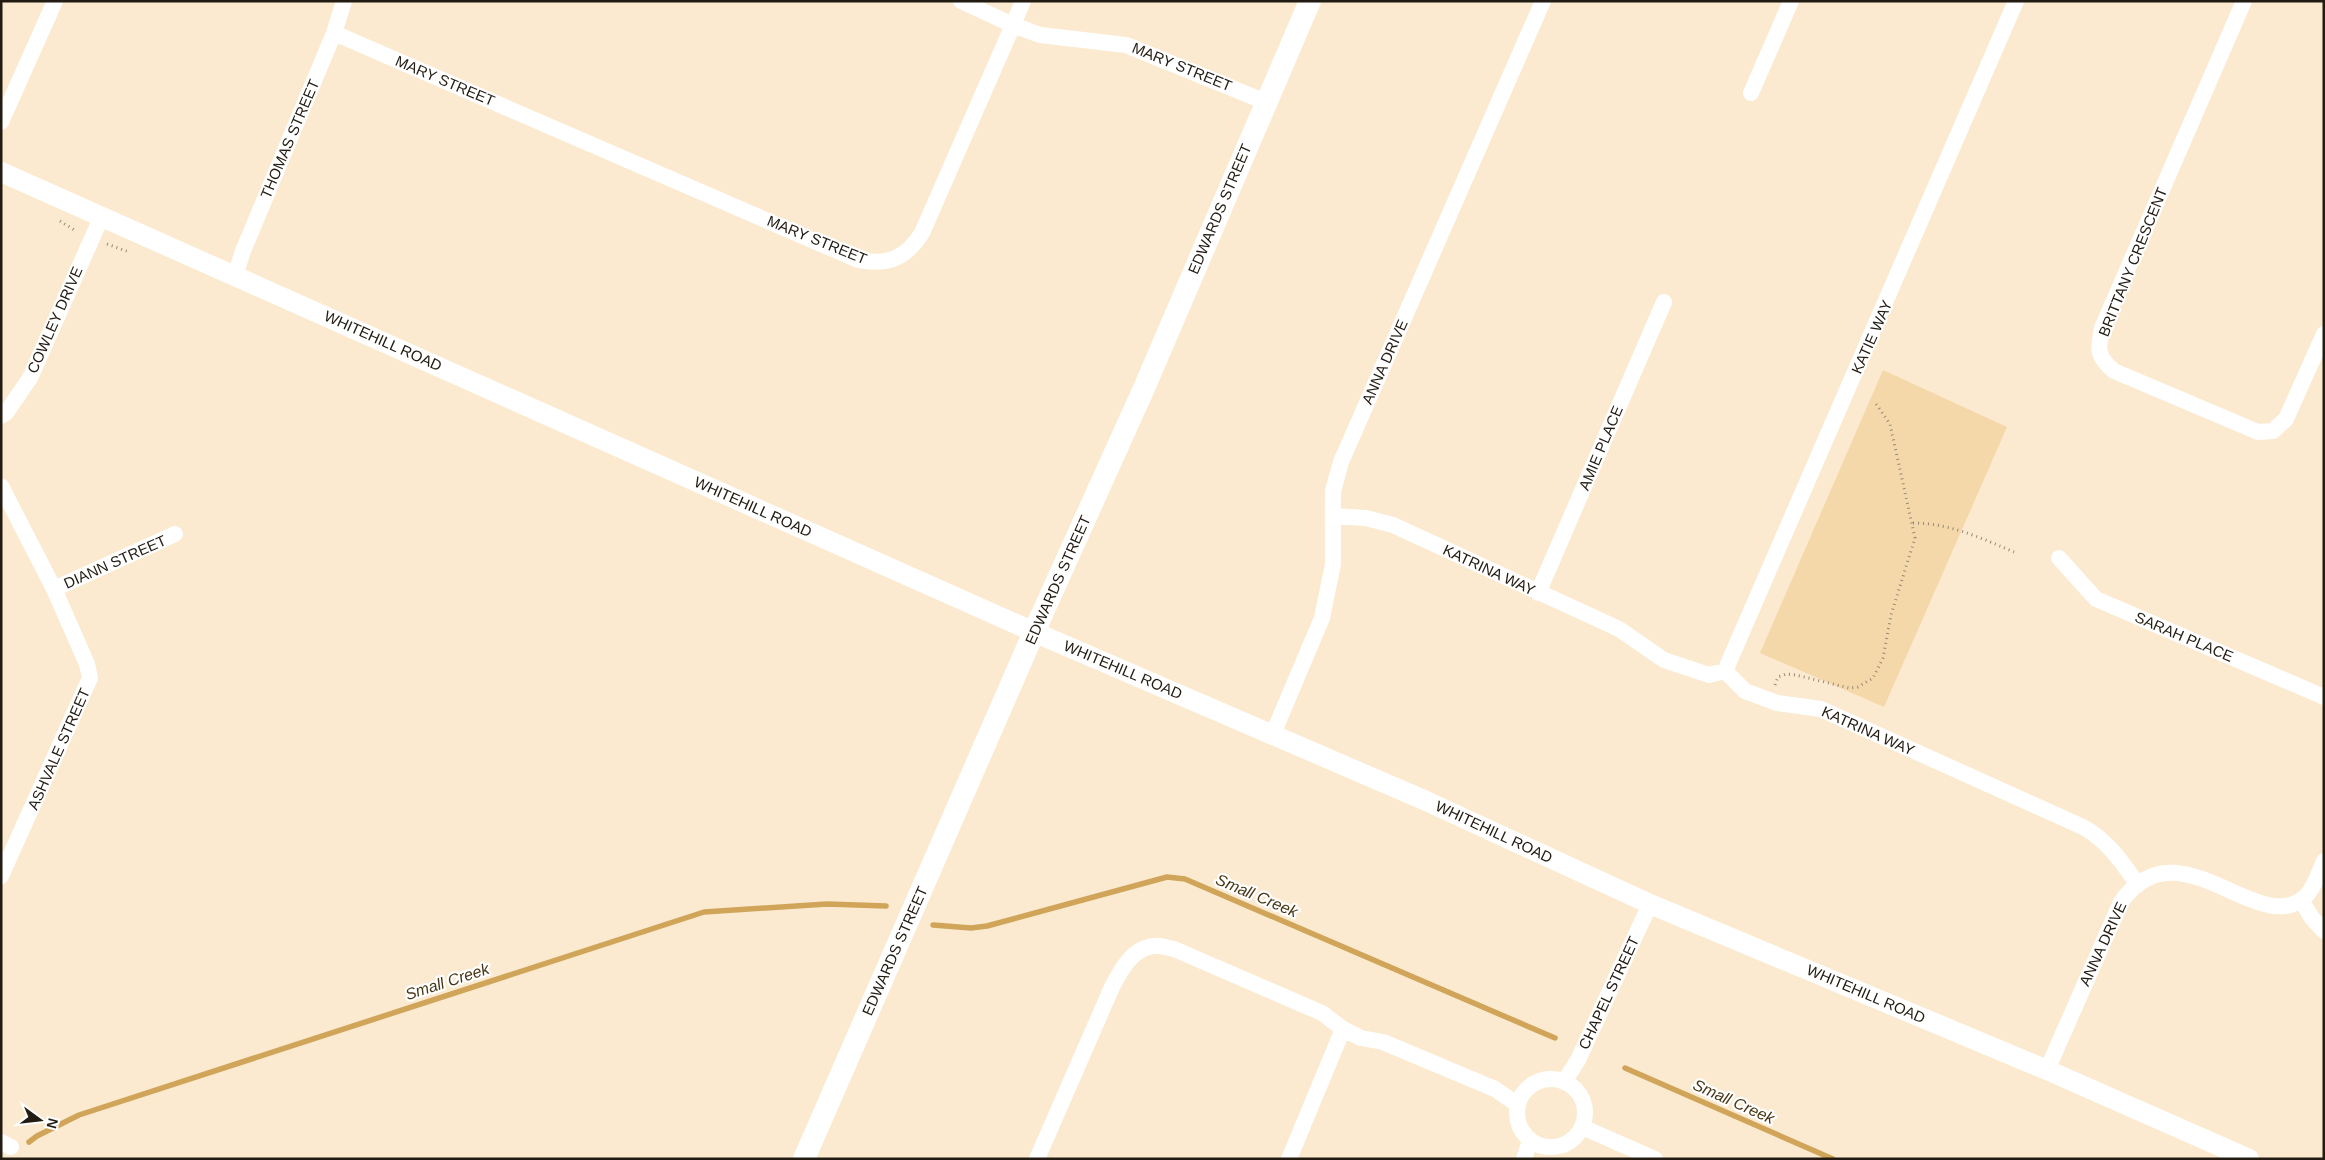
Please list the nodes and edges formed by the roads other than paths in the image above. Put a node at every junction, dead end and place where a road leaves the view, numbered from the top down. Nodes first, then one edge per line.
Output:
1 (55, 1) edge
2 (344, 1) edge
3 (962, 1) edge
4 (1023, 1) edge
5 (1310, 1) edge
6 (1543, 1) edge
7 (1791, 1) edge
8 (2016, 1) edge
9 (2244, 1) edge
10 (1013, 24) junction
11 (334, 33) junction
12 (1751, 93) dead end
13 (1266, 102) junction
14 (1, 122) edge
15 (1, 172) edge
16 (100, 218) junction
17 (235, 276) junction
18 (1664, 302) dead end
19 (2324, 334) edge
20 (1, 416) edge
21 (1, 486) edge
22 (1333, 516) junction
23 (175, 534) dead end
24 (2058, 558) dead end
25 (54, 589) junction
26 (1538, 593) junction
27 (1034, 632) junction
28 (1726, 671) junction
29 (2324, 697) edge
30 (1273, 734) junction
31 (2324, 862) edge
32 (1, 876) edge
33 (2138, 885) junction
34 (2301, 900) junction
35 (1650, 904) junction
36 (2324, 931) edge
37 (1343, 1029) junction
38 (2047, 1070) junction
39 (1564, 1082) junction
40 (1518, 1105) junction
41 (1582, 1127) junction
42 (1530, 1141) junction
43 (804, 1159) edge
44 (1038, 1159) edge
45 (1289, 1159) edge
46 (1524, 1159) edge
47 (1655, 1159) edge
48 (2249, 1159) edge

1 - 14 street
2 - 11 street, THOMAS STREET
3 - 10 street
4 - 10 street
5 - 13 main road, EDWARDS STREET
6 - 22 street, ANNA DRIVE
7 - 12 street
8 - 28 street, KATIE WAY
9 - 19 street, BRITTANY CRESCENT
10 - 11 street, MARY STREET
10 - 13 street, MARY STREET
11 - 17 street, THOMAS STREET
13 - 27 main road, EDWARDS STREET
15 - 16 street, WHITEHILL ROAD
16 - 17 street, WHITEHILL ROAD
16 - 20 street, COWLEY DRIVE
17 - 27 street, WHITEHILL ROAD
18 - 26 street, AMIE PLACE
21 - 25 street, ASHVALE STREET
22 - 26 street, KATRINA WAY
22 - 30 street, ANNA DRIVE
23 - 25 street, DIANN STREET
24 - 29 street, SARAH PLACE
25 - 32 street, ASHVALE STREET
26 - 28 street, KATRINA WAY
27 - 30 street, WHITEHILL ROAD
27 - 43 main road, EDWARDS STREET
28 - 33 street, KATRINA WAY
30 - 35 street, WHITEHILL ROAD
31 - 34 street
33 - 34 street, ANNA DRIVE
33 - 38 street, ANNA DRIVE
34 - 36 street
35 - 38 street, WHITEHILL ROAD
35 - 39 street, CHAPEL STREET
37 - 40 street
37 - 44 street
37 - 45 street
38 - 48 street, WHITEHILL ROAD
39 - 40 street
39 - 41 street
40 - 42 street
41 - 42 street
41 - 47 street
42 - 46 street

